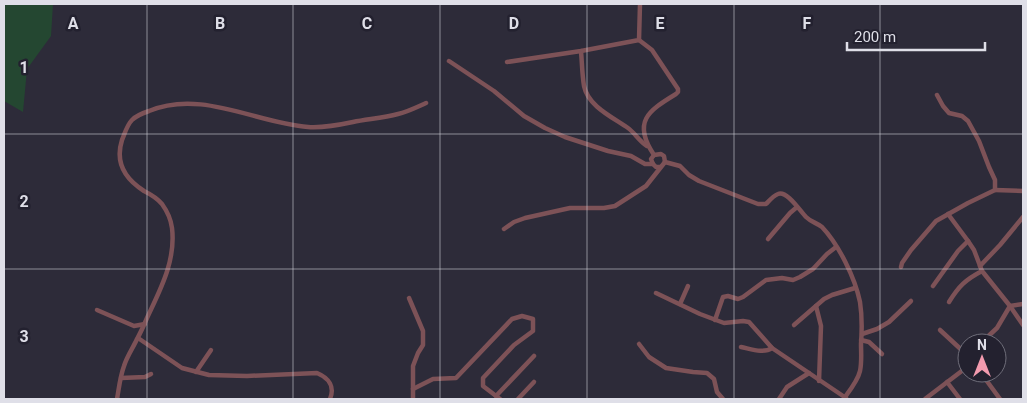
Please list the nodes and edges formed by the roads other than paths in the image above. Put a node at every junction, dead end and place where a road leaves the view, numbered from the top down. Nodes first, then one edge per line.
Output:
1 (640, 4) edge
2 (639, 40) junction
3 (581, 51) junction
4 (449, 61) dead end
5 (507, 62) dead end
6 (937, 95) dead end
7 (426, 103) dead end
8 (649, 146) junction
9 (654, 155) junction
10 (665, 162) junction
11 (653, 164) junction
12 (660, 167) junction
13 (995, 190) junction
14 (1023, 191) edge
15 (797, 207) junction
16 (948, 214) junction
17 (1023, 217) edge
18 (504, 229) dead end
19 (768, 239) dead end
20 (968, 241) junction
21 (836, 247) junction
22 (901, 267) dead end
23 (981, 268) junction
24 (688, 286) dead end
25 (933, 286) dead end
26 (855, 288) junction
27 (656, 293) dead end
28 (410, 298) dead end
29 (911, 301) dead end
30 (950, 302) dead end
31 (680, 304) junction
32 (1023, 304) edge
33 (816, 306) junction
34 (1010, 306) junction
35 (97, 310) dead end
36 (715, 320) junction
37 (145, 324) junction
38 (1022, 324) edge
39 (794, 325) dead end
40 (940, 330) dead end
41 (991, 333) edge
42 (862, 334) junction
43 (138, 338) junction
44 (861, 340) junction
45 (639, 344) dead end
46 (741, 346) dead end
47 (957, 346) edge
48 (772, 348) junction
49 (211, 350) dead end
50 (882, 354) dead end
51 (534, 356) dead end
52 (196, 372) junction
53 (809, 373) junction
54 (152, 374) dead end
55 (957, 374) edge
56 (120, 378) junction
57 (819, 381) junction
58 (534, 382) dead end
59 (947, 382) junction
60 (988, 383) edge
61 (413, 389) junction
62 (498, 398) edge
63 (846, 398) edge
64 (117, 399) edge
65 (330, 399) edge
66 (413, 399) edge
67 (518, 399) edge
68 (723, 399) edge
69 (779, 399) edge
70 (925, 399) edge
71 (960, 399) edge
72 (1000, 399) edge

1 - 2 street
2 - 3 street
2 - 8 street
3 - 5 street
3 - 8 street
4 - 11 street
6 - 13 street
7 - 37 street
8 - 9 street
9 - 10 street
9 - 11 street
10 - 12 street
10 - 15 street
11 - 12 street
12 - 18 street
13 - 14 street
13 - 16 street
15 - 19 street
15 - 21 street
16 - 20 street
16 - 22 street
17 - 23 street
20 - 23 street
20 - 25 street
21 - 26 street
21 - 36 street
23 - 30 street
23 - 34 street
24 - 31 street
26 - 33 street
26 - 42 street
27 - 31 street
28 - 61 street
29 - 42 street
31 - 36 street
32 - 34 street
33 - 39 street
33 - 57 street
34 - 38 street
34 - 41 street
35 - 37 street
36 - 48 street
37 - 43 street
40 - 47 street
42 - 44 street
43 - 52 street
43 - 56 street
44 - 50 street
44 - 63 street
45 - 68 street
46 - 48 street
48 - 53 street
49 - 52 street
51 - 62 street
52 - 65 street
53 - 57 street
53 - 69 street
54 - 56 street
55 - 59 street
56 - 64 street
57 - 63 street
58 - 67 street
59 - 70 street
59 - 71 street
60 - 72 street
61 - 62 street
61 - 66 street

